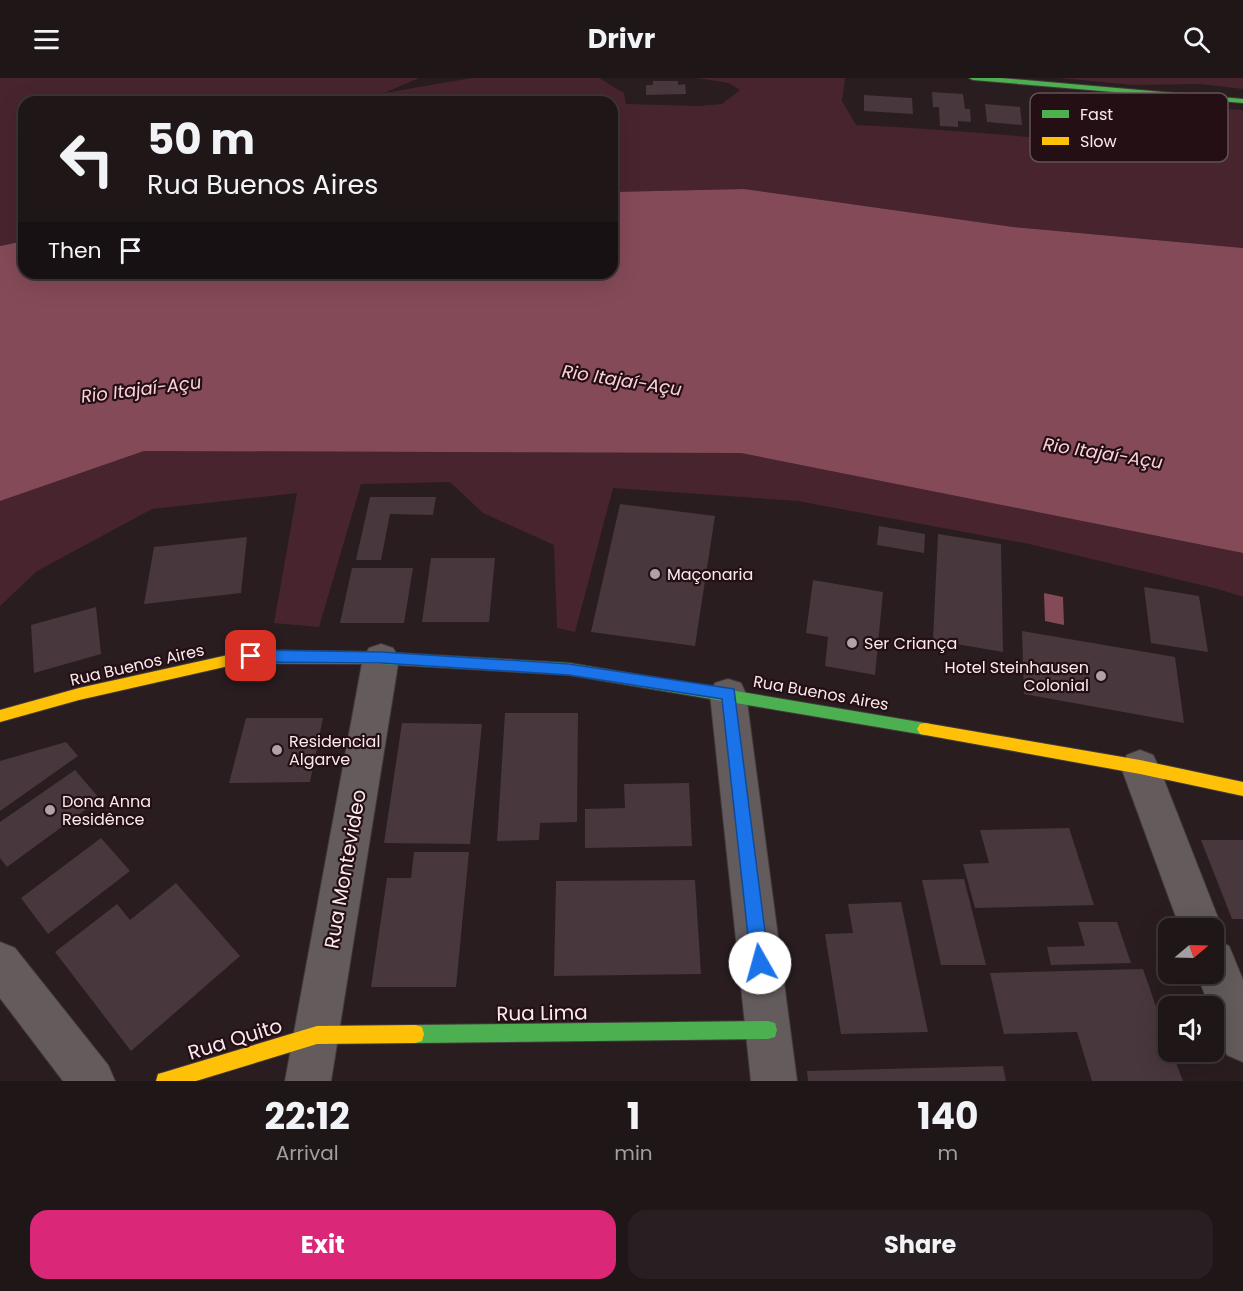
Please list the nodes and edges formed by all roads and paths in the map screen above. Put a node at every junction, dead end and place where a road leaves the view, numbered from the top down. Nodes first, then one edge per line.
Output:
1 (973, 78) edge
2 (1149, 93) edge
3 (1228, 100) edge
4 (1243, 101) edge
5 (381, 658) junction
6 (728, 694) junction
7 (0, 716) edge
8 (1140, 767) junction
9 (1243, 789) edge
10 (1197, 918) edge
11 (0, 963) edge
12 (1223, 984) edge
13 (768, 1030) junction
14 (316, 1035) junction
15 (1243, 1039) edge
16 (92, 1081) edge
17 (165, 1081) edge
18 (308, 1081) edge
19 (774, 1081) edge

1 - 2 street
3 - 4 street
5 - 6 street, Rua Buenos Aires
5 - 7 street, Rua Buenos Aires
5 - 14 street, Rua Montevideo
6 - 8 street, Rua Buenos Aires
6 - 13 street
8 - 9 street, Rua Buenos Aires
8 - 10 street
11 - 16 street
12 - 15 street
13 - 14 street, Rua Lima
13 - 19 street
14 - 17 street, Rua Quito
14 - 18 street, Rua Montevideo

